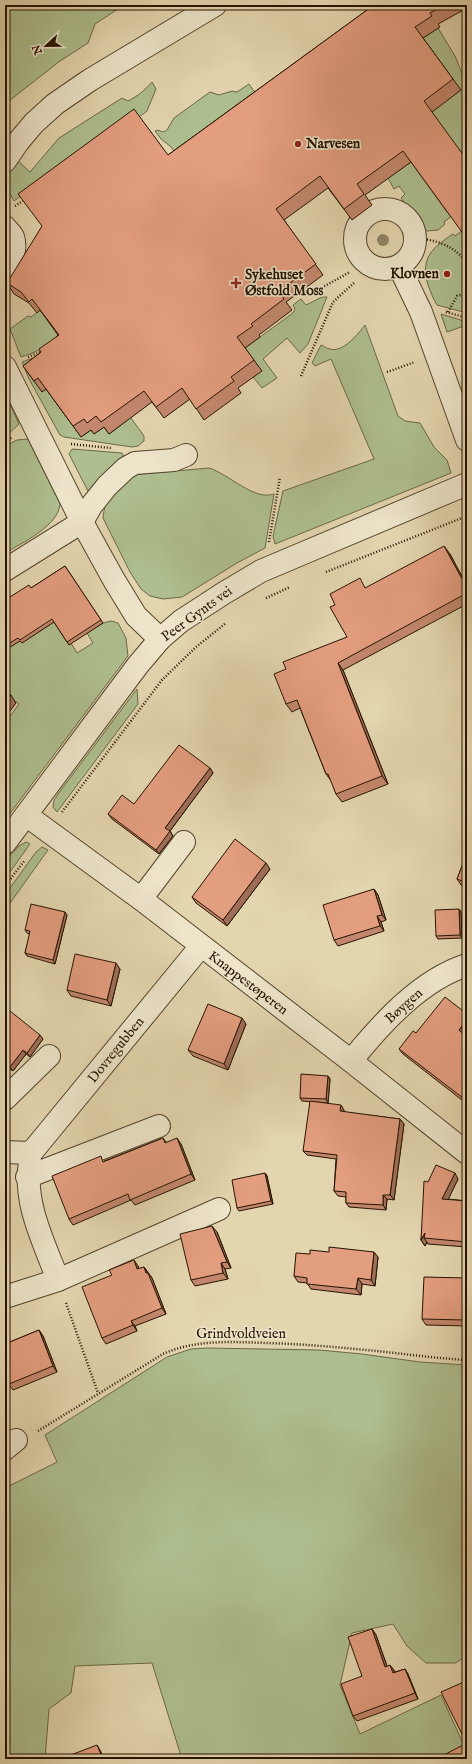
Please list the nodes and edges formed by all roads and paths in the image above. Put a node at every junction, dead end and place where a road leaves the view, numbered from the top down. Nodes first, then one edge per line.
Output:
1 (215, 5) edge
2 (5, 161) edge
3 (26, 198) edge
4 (9, 217) edge
5 (424, 239) dead end
6 (467, 264) edge
7 (399, 266) dead end
8 (5, 271) edge
9 (350, 272) dead end
10 (354, 283) dead end
11 (303, 290) edge
12 (467, 293) edge
13 (448, 312) dead end
14 (49, 348) edge
15 (435, 354) junction
16 (14, 363) edge
17 (387, 372) dead end
18 (301, 376) dead end
19 (467, 440) edge
20 (186, 455) dead end
21 (280, 476) dead end
22 (467, 484) edge
23 (467, 516) edge
24 (82, 522) junction
25 (269, 544) dead end
26 (5, 570) edge
27 (325, 572) dead end
28 (292, 586) dead end
29 (260, 601) dead end
30 (226, 622) dead end
31 (160, 639) junction
32 (26, 815) junction
33 (48, 830) junction
34 (184, 842) dead end
35 (5, 843) edge
36 (5, 886) edge
37 (141, 900) junction
38 (200, 946) junction
39 (467, 965) edge
40 (49, 1056) dead end
41 (351, 1061) junction
42 (5, 1099) edge
43 (159, 1126) dead end
44 (5, 1152) edge
45 (31, 1153) junction
46 (467, 1153) edge
47 (27, 1177) junction
48 (219, 1209) dead end
49 (58, 1280) junction
50 (5, 1297) edge
51 (467, 1360) edge
52 (98, 1393) junction
53 (10, 1445) edge

1 - 2 street
3 - 4 path
4 - 8 street
5 - 6 path
7 - 15 street
9 - 11 path
10 - 18 path
12 - 13 path
14 - 16 path
15 - 17 path
15 - 19 street
16 - 24 street
20 - 24 street
21 - 25 path
22 - 31 street, Peer Gynts vei
23 - 27 path
24 - 26 street
24 - 31 street
28 - 29 path
30 - 33 path
31 - 32 street, Peer Gynts vei
32 - 33 street, Knappestøperen
32 - 35 street, Peer Gynts vei
33 - 36 path
33 - 37 street, Knappestøperen
34 - 37 street
37 - 38 street, Knappestøperen
38 - 41 street, Knappestøperen
38 - 45 street, Dovregubben
39 - 41 street, Bøygen
40 - 42 street
41 - 46 street, Knappestøperen
43 - 47 street
44 - 45 street
45 - 47 street, Dovregubben
47 - 49 street, Dovregubben
48 - 49 street
49 - 50 street
49 - 52 path
51 - 52 path, Grindvoldveien
52 - 53 path, Grindvoldveien

